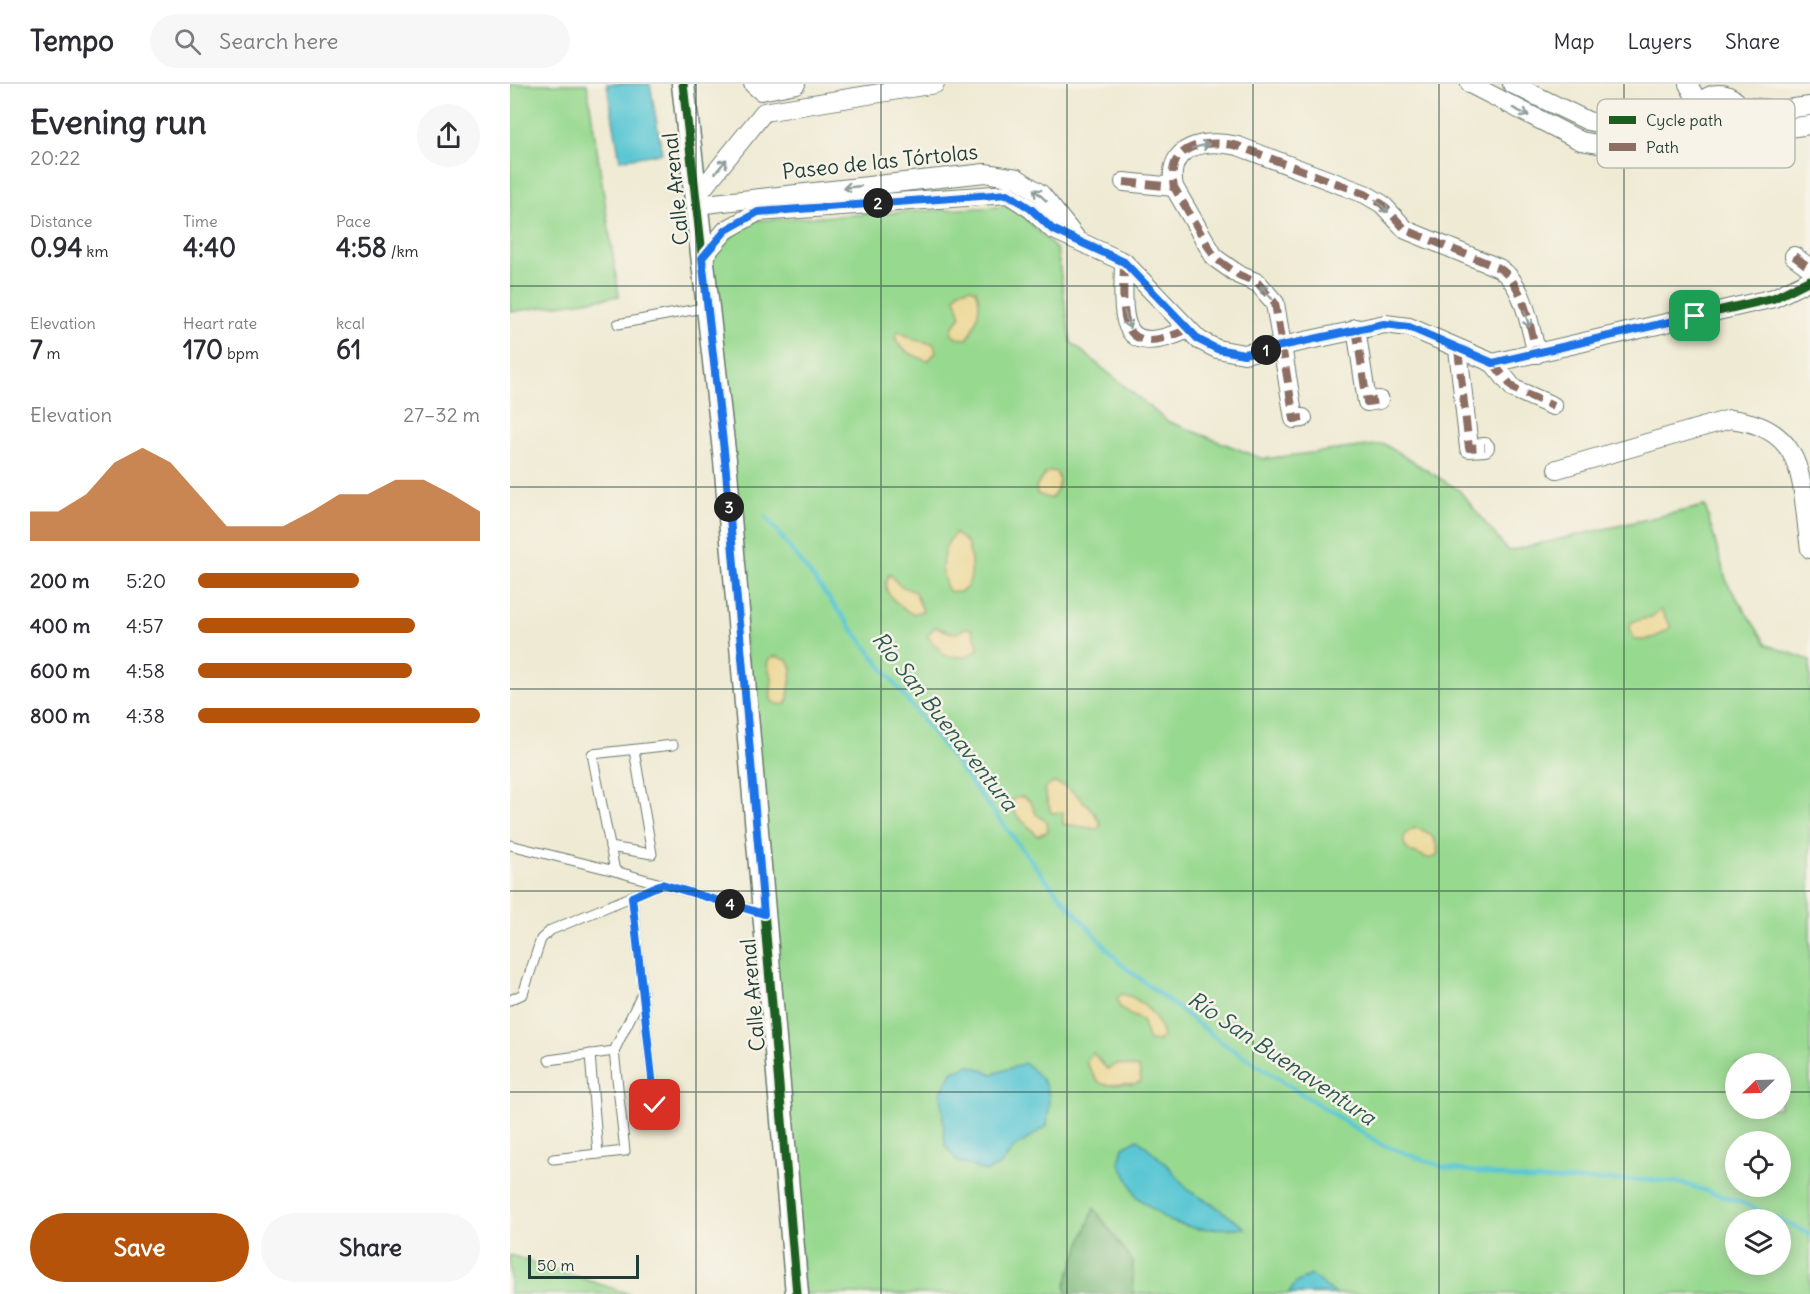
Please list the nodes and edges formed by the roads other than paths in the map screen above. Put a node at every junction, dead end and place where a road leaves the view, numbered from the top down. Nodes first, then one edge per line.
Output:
1 (683, 84) edge
2 (796, 84) edge
3 (803, 84) edge
4 (935, 84) edge
5 (1470, 84) edge
6 (1512, 84) edge
7 (1688, 84) edge
8 (757, 87) edge
9 (1722, 89) edge
10 (1693, 99) edge
11 (1709, 99) edge
12 (808, 105) junction
13 (1810, 106) edge
14 (1795, 108) edge
15 (765, 112) junction
16 (1597, 123) edge
17 (1810, 125) edge
18 (1795, 127) edge
19 (1597, 144) edge
20 (1124, 182) dead end
21 (1174, 187) junction
22 (695, 201) junction
23 (1077, 240) junction
24 (1794, 256) dead end
25 (702, 258) junction
26 (1124, 262) junction
27 (1810, 268) edge
28 (1810, 280) edge
29 (708, 307) junction
30 (618, 324) dead end
31 (1356, 328) junction
32 (1186, 330) junction
33 (1283, 346) junction
34 (1458, 349) junction
35 (1537, 354) junction
36 (1493, 363) junction
37 (1379, 400) dead end
38 (1553, 406) dead end
39 (1303, 418) dead end
40 (1485, 447) dead end
41 (1557, 469) dead end
42 (1810, 549) edge
43 (674, 745) dead end
44 (634, 750) junction
45 (510, 845) edge
46 (610, 848) junction
47 (615, 871) junction
48 (662, 884) junction
49 (632, 897) junction
50 (764, 914) junction
51 (642, 992) junction
52 (510, 1000) edge
53 (614, 1051) junction
54 (590, 1054) junction
55 (549, 1060) dead end
56 (655, 1105) dead end
57 (598, 1154) junction
58 (554, 1160) dead end
59 (797, 1294) edge

1 - 22 street, Calle Arenal
2 - 8 street
3 - 12 street
4 - 12 street
5 -> 19 street
6 - 16 street
7 - 10 street
8 - 15 street
9 - 11 street
12 - 15 street
13 - 14 street
22 -> 15 street
17 - 18 street
20 - 21 street
33 -> 21 street
21 -> 35 street
23 -> 22 street, Paseo de las Tórtolas
22 - 25 street, Calle Arenal
23 - 25 street, Paseo de las Tórtolas
23 - 26 street, Paseo de las Tórtolas
24 - 27 street
25 - 29 street, Calle Arenal
26 - 32 street, Paseo de las Tórtolas
26 -> 32 street
28 - 35 street
29 - 30 lane
29 - 50 street, Calle Arenal
31 - 33 street, Paseo de las Tórtolas
31 - 34 street, Paseo de las Tórtolas
31 - 37 street
32 - 33 street, Paseo de las Tórtolas
33 - 39 street
34 - 36 street, Paseo de las Tórtolas
34 - 40 street
35 - 36 street
36 - 38 street
41 - 42 street
43 - 44 lane
44 - 46 lane
44 - 46 lane
45 - 47 lane
46 - 47 lane
47 - 48 lane
48 - 49 lane
48 - 50 lane
49 - 51 lane
49 - 52 lane
50 - 59 street, Calle Arenal
51 - 53 lane
51 - 56 lane
53 - 54 lane
53 - 57 lane
54 - 55 lane
54 - 57 lane
57 - 58 lane

